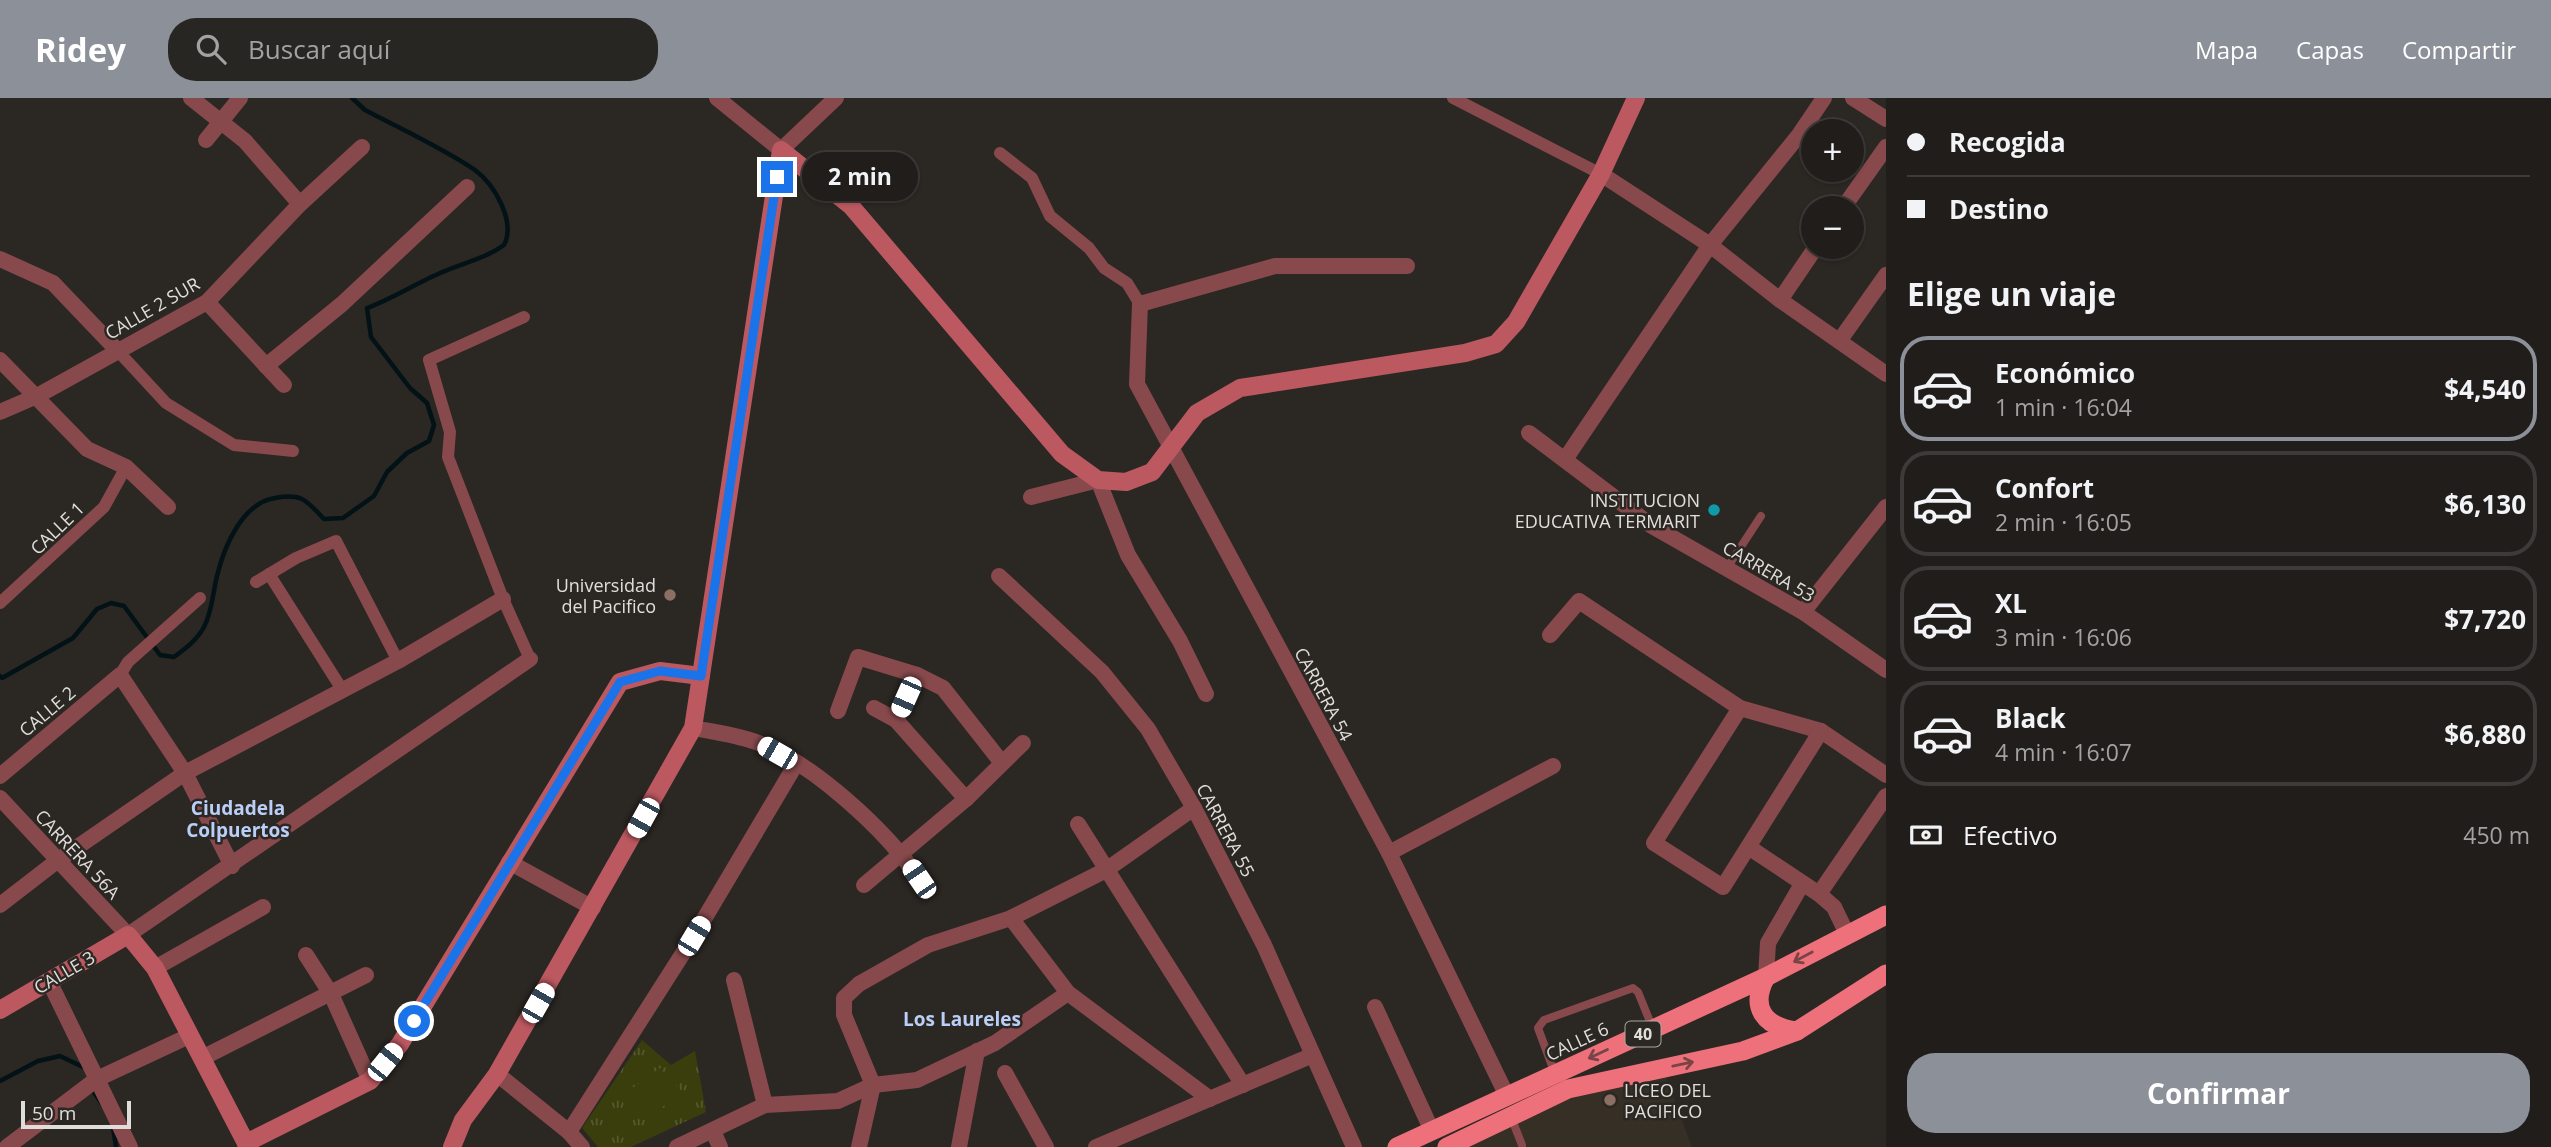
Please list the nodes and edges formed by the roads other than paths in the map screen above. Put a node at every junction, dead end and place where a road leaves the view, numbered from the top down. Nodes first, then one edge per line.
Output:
1 (191, 98) edge
2 (240, 98) edge
3 (717, 98) edge
4 (836, 98) edge
5 (1453, 98) edge
6 (1636, 98) edge
7 (1824, 98) edge
8 (1853, 98) edge
9 (1886, 119) edge
10 (222, 122) junction
11 (206, 140) dead end
12 (1886, 146) edge
13 (362, 147) dead end
14 (781, 150) junction
15 (1000, 153) dead end
16 (1601, 174) junction
17 (467, 187) dead end
18 (1851, 196) edge
19 (300, 204) junction
20 (1710, 245) junction
21 (0, 258) edge
22 (1808, 259) edge
23 (1406, 266) dead end
24 (1886, 275) edge
25 (1780, 300) junction
26 (207, 302) junction
27 (1140, 304) junction
28 (524, 317) dead end
29 (1840, 340) junction
30 (117, 350) junction
31 (0, 360) edge
32 (266, 366) junction
33 (1886, 374) edge
34 (284, 385) dead end
35 (37, 396) junction
36 (0, 412) edge
37 (1529, 432) dead end
38 (1170, 446) junction
39 (293, 451) dead end
40 (1566, 458) junction
41 (126, 467) junction
42 (1098, 480) junction
43 (1031, 497) dead end
44 (169, 507) dead end
45 (1886, 507) edge
46 (1761, 516) dead end
47 (1727, 568) junction
48 (269, 573) junction
49 (999, 576) dead end
50 (256, 582) dead end
51 (200, 598) dead end
52 (503, 599) junction
53 (0, 603) edge
54 (1803, 612) junction
55 (1550, 635) dead end
56 (530, 659) joint
57 (398, 661) junction
58 (1886, 670) edge
59 (120, 675) junction
60 (917, 675) junction
61 (701, 676) junction
62 (342, 691) junction
63 (1206, 694) dead end
64 (874, 708) dead end
65 (1740, 708) junction
66 (838, 711) dead end
67 (896, 720) junction
68 (693, 728) junction
69 (1821, 730) junction
70 (1023, 743) dead end
71 (1002, 763) junction
72 (796, 764) junction
73 (1553, 766) dead end
74 (185, 773) junction
75 (1886, 775) edge
76 (0, 776) edge
77 (1886, 796) edge
78 (0, 798) edge
79 (966, 799) junction
80 (1194, 808) junction
81 (1078, 824) dead end
82 (1750, 848) junction
83 (902, 853) junction
84 (1389, 853) junction
85 (57, 862) junction
86 (509, 862) junction
87 (232, 866) junction
88 (1106, 870) junction
89 (919, 879) dead end
90 (1802, 884) junction
91 (864, 885) dead end
92 (1819, 894) junction
93 (0, 905) edge
94 (263, 907) dead end
95 (593, 908) junction
96 (1886, 915) edge
97 (1011, 918) junction
98 (1847, 934) junction
99 (128, 935) junction
100 (306, 955) dead end
101 (155, 968) junction
102 (1886, 974) edge
103 (366, 975) dead end
104 (1766, 977) junction
105 (734, 980) dead end
106 (49, 981) junction
107 (1068, 993) junction
108 (331, 994) junction
109 (1375, 1007) dead end
110 (0, 1010) edge
111 (1653, 1029) junction
112 (1797, 1031) junction
113 (189, 1036) junction
114 (977, 1051) junction
115 (1313, 1055) junction
116 (202, 1058) junction
117 (1004, 1073) dead end
118 (497, 1074) junction
119 (1555, 1074) junction
120 (97, 1079) junction
121 (370, 1081) junction
122 (873, 1085) junction
123 (1243, 1085) junction
124 (1507, 1097) junction
125 (1210, 1099) junction
126 (765, 1105) junction
127 (1510, 1117) junction
128 (713, 1131) junction
129 (1432, 1131) junction
130 (569, 1132) junction
131 (1522, 1144) dead end
132 (247, 1145) edge
133 (450, 1146) edge
134 (7, 1147) edge
135 (130, 1147) edge
136 (582, 1147) edge
137 (677, 1147) edge
138 (720, 1147) edge
139 (859, 1147) edge
140 (959, 1147) edge
141 (1046, 1147) edge
142 (1096, 1147) edge
143 (1354, 1147) edge
144 (1397, 1147) edge
145 (1447, 1147) edge

1 - 10 street
2 - 10 street
3 - 14 street
4 - 14 street
5 - 16 street
6 - 16 main road
7 - 20 street
8 - 9 street
10 - 11 street
10 - 19 street
12 - 18 street
13 - 19 street, CALLE 2 SUR
14 - 42 main road
14 - 61 main road
15 - 27 street
16 - 20 street
16 - 38 main road
17 - 32 street
19 - 26 street, CALLE 2 SUR
20 - 25 street
20 - 40 street
21 - 30 street
22 - 25 street
23 - 27 street
24 - 29 street
25 - 29 street
26 - 30 street, CALLE 2 SUR
26 - 32 street
27 - 38 street, CARRERA 54
28 - 52 street
29 - 33 street
30 - 35 street, CALLE 2 SUR
30 - 39 street
31 - 35 street
32 - 34 street
35 - 36 street, CALLE 2 SUR
35 - 41 street
37 - 40 street, CARRERA 53
38 - 42 main road
38 - 84 street, CARRERA 54
40 - 47 street, CARRERA 53
41 - 44 street
41 - 53 street, CALLE 1
42 - 43 street
42 - 63 street
45 - 54 street
46 - 47 lane
47 - 54 street, CARRERA 53
48 - 50 street
48 - 57 street
48 - 62 street
49 - 80 street, CARRERA 55
51 - 59 street
52 - 56 street
52 - 57 street
54 - 58 street, CARRERA 53
55 - 65 street
56 - 87 street
57 - 62 street
59 - 74 street
59 - 76 street, CALLE 2
60 - 66 street
60 - 67 street
60 - 71 street
61 - 68 main road
61 - 86 main road
62 - 74 street
64 - 67 street
65 - 69 street
65 - 82 street
67 - 79 street
68 - 72 street
68 - 95 main road
69 - 75 street
69 - 82 street
70 - 71 street
71 - 79 street
72 - 83 street
72 - 130 street
73 - 84 street
74 - 85 street
74 - 87 street
77 - 92 street
78 - 85 street, CARRERA 56A
79 - 83 street
80 - 88 street
80 - 115 street, CARRERA 55
81 - 88 street
82 - 90 street
83 - 89 street
83 - 91 street
84 - 124 street, CARRERA 54
85 - 93 street
85 - 99 street, CARRERA 56A
86 - 95 street
86 - 121 main road
87 - 99 street
88 - 97 street
88 - 123 street
90 - 92 street
90 - 104 street
92 - 98 street
94 - 101 street
95 - 118 main road
96 - 98 highway, CALLE 6 / 40
97 - 107 street
97 - 122 street
98 -> 104 highway, CALLE 6 / 40
99 - 101 main road
99 - 106 main road, CALLE 3
100 - 108 street
101 - 113 main road
102 - 112 highway, 40
103 - 108 street
104 - 111 highway, CALLE 6 / 40
104 - 112 highway
105 - 126 street
106 - 110 main road, CALLE 3
106 - 120 street
107 - 114 street
107 - 125 street
108 - 116 street
108 - 121 street
109 - 129 street
111 -> 119 highway, CALLE 6 / 40
111 - 119 lane
127 -> 112 highway, 40
113 - 116 main road
113 - 120 street
114 - 122 street
114 - 140 street
115 - 123 street
115 - 143 street, CARRERA 55
116 - 132 main road
117 - 141 street
118 - 130 street
118 - 133 main road
119 - 124 highway, CALLE 6 / 40
120 - 134 street
120 - 135 street
121 - 132 main road
122 - 126 street
122 - 139 street
123 - 125 street
124 - 129 highway, CALLE 6 / 40
125 - 142 street
126 - 128 street
127 - 131 lane
127 - 145 highway, 40
128 - 137 street
128 - 138 street
129 - 144 highway, CALLE 6 / 40
130 - 136 street

